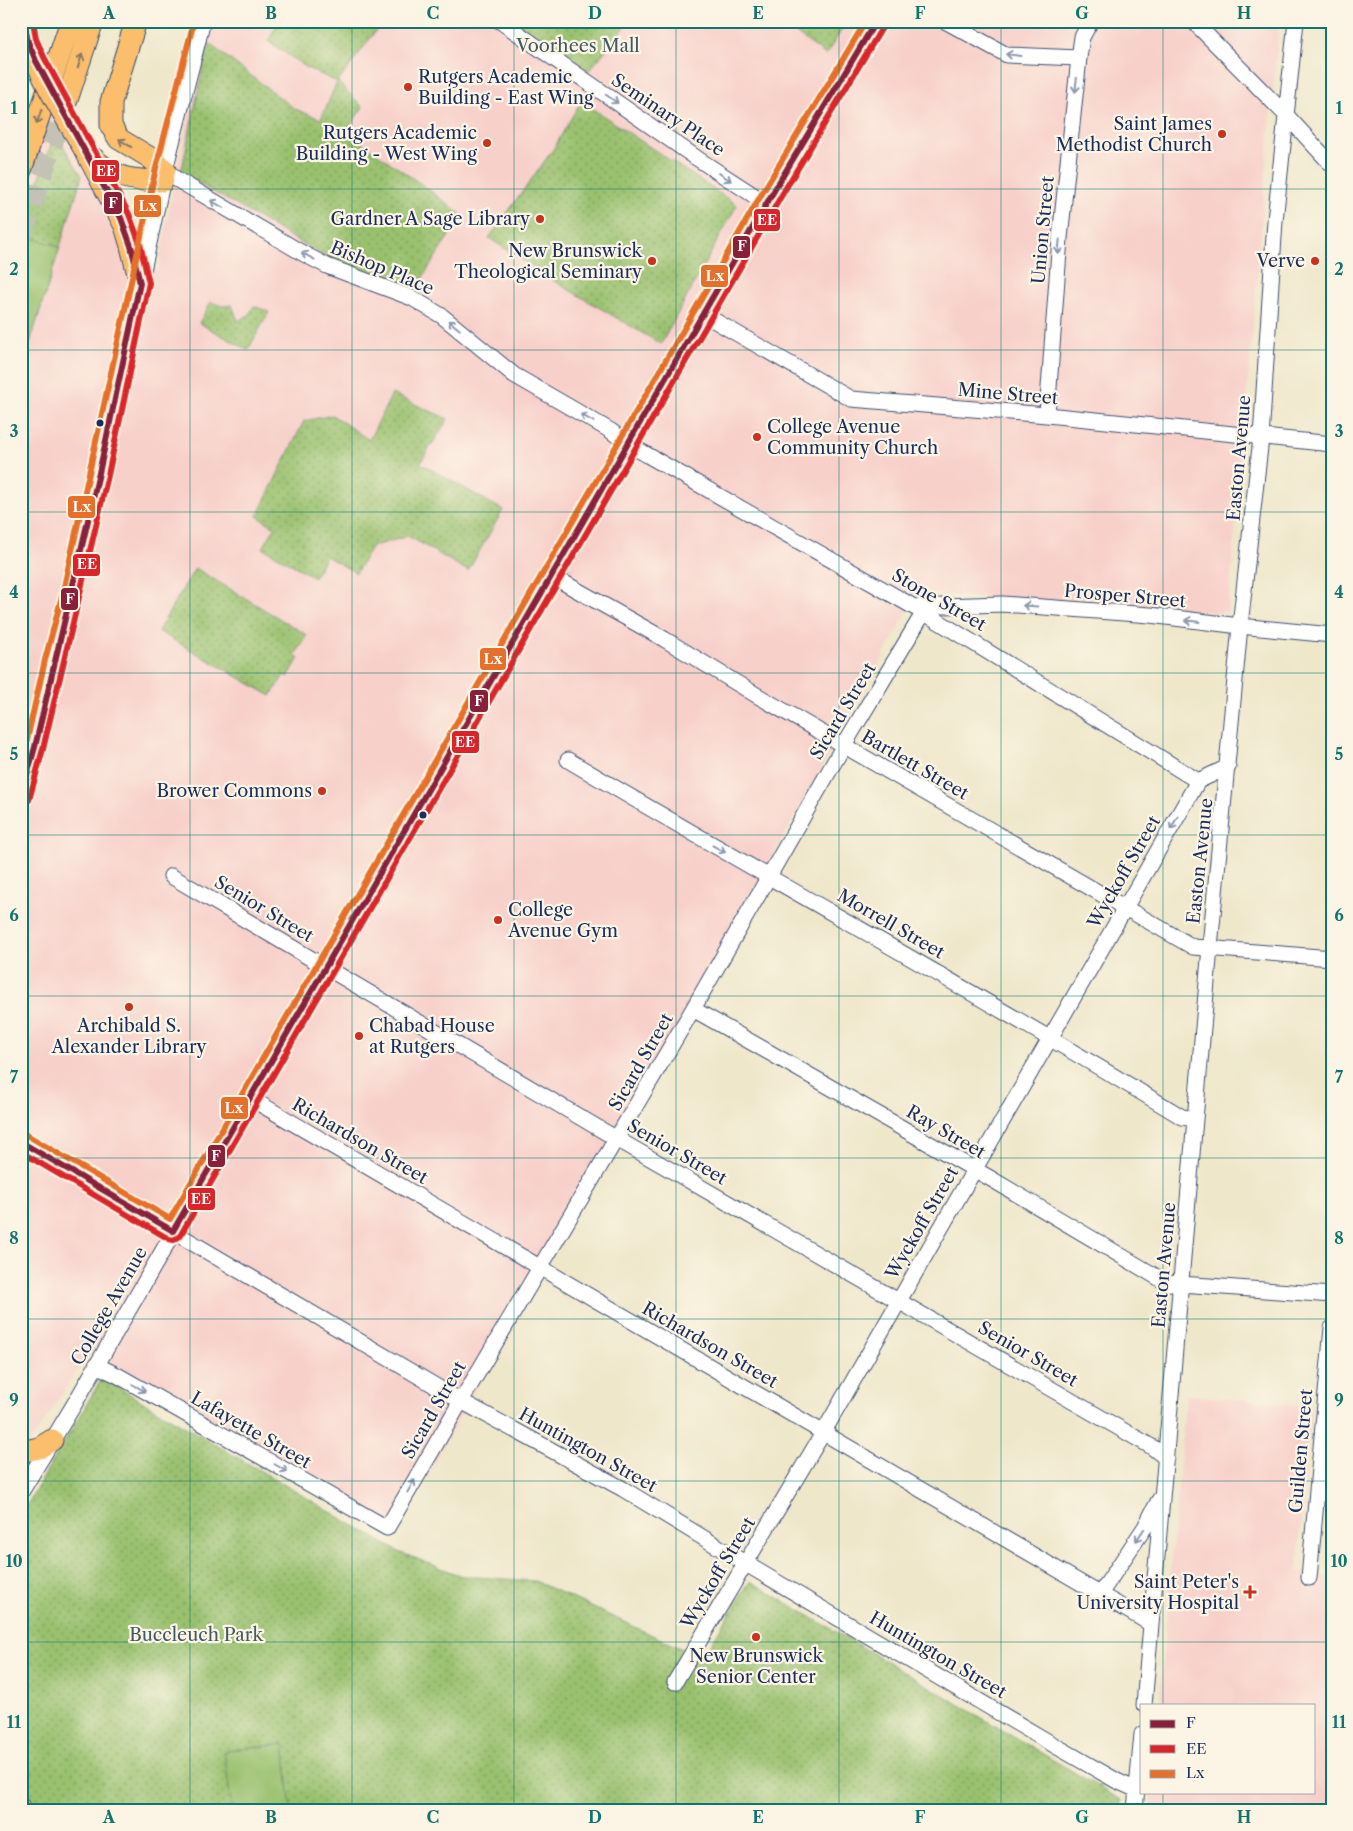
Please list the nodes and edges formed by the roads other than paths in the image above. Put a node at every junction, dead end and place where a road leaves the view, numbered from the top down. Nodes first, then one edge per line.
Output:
1 (71, 21) edge
2 (93, 21) edge
3 (136, 21) edge
4 (203, 21) edge
5 (500, 21) edge
6 (876, 21) edge
7 (945, 21) edge
8 (1091, 21) edge
9 (1193, 21) edge
10 (1296, 21) edge
11 (25, 22) edge
12 (1079, 58) junction
13 (67, 100) tunnel mouth
14 (1287, 116) junction
15 (1332, 165) edge
16 (21, 170) edge
17 (164, 176) junction
18 (111, 182) junction
19 (767, 204) junction
20 (140, 283) junction
21 (704, 314) junction
22 (1047, 415) junction
23 (1261, 438) junction
24 (628, 444) junction
25 (1332, 444) edge
26 (552, 576) junction
27 (919, 610) junction
28 (1240, 626) junction
29 (1332, 635) edge
30 (844, 745) junction
31 (568, 760) dead end
32 (1228, 767) junction
33 (1198, 781) junction
34 (21, 798) edge
35 (171, 876) dead end
36 (769, 877) junction
37 (1125, 909) junction
38 (1210, 948) junction
39 (1332, 958) edge
40 (326, 968) junction
41 (694, 1009) junction
42 (1052, 1038) junction
43 (250, 1098) junction
44 (1195, 1119) junction
45 (617, 1139) junction
46 (21, 1142) edge
47 (974, 1170) junction
48 (173, 1231) junction
49 (539, 1269) junction
50 (1181, 1284) junction
51 (1332, 1295) edge
52 (899, 1301) junction
53 (1332, 1328) edge
54 (96, 1365) junction
55 (460, 1401) junction
56 (823, 1433) junction
57 (52, 1440) junction
58 (21, 1452) edge
59 (1166, 1458) junction
60 (21, 1492) edge
61 (1163, 1492) junction
62 (387, 1528) joint
63 (746, 1564) junction
64 (1309, 1578) dead end
65 (1100, 1594) junction
66 (1151, 1624) junction
67 (675, 1682) dead end
68 (1144, 1704) edge
69 (1140, 1756) edge
70 (1137, 1790) junction
71 (1135, 1810) edge

1 -> 16 highway
13 -> 2 highway
17 -> 3 highway
4 - 17 street
5 -> 19 street, Seminary Place
6 - 19 street, College Avenue
12 -> 7 street
8 - 12 street, Union Street
9 - 14 street
10 - 14 street, Easton Avenue
11 - 18 highway, bridge
12 -> 22 street, Union Street
14 - 15 street
14 - 23 street, Easton Avenue
17 - 18 highway
17 - 20 street
24 -> 17 street, Bishop Place
18 - 20 highway
19 - 21 street, College Avenue
20 - 34 street
21 - 22 street, Mine Street
21 - 24 street, College Avenue
22 - 23 street, Mine Street
23 - 25 street, Mine Street
23 - 28 street, Easton Avenue
24 - 26 street, College Avenue
24 - 27 street, Stone Street
26 - 30 street, Bartlett Street
26 - 40 street, College Avenue
28 -> 27 street, Prosper Street
27 - 30 street, Sicard Street
27 - 33 street, Stone Street
28 - 29 street, Prosper Street
28 - 32 street, Easton Avenue
30 - 36 street, Sicard Street
30 - 37 street, Bartlett Street
31 -> 36 street, Morrell Street
32 - 33 street
32 - 38 street, Easton Avenue
33 -> 37 street, Wyckoff Street
35 - 40 street, Senior Street
36 - 41 street, Sicard Street
36 - 42 street, Morrell Street
37 - 38 street, Bartlett Street
37 - 42 street, Wyckoff Street
38 - 39 street, Bartlett Street
38 - 44 street, Easton Avenue
40 - 43 street, College Avenue
40 - 45 street, Senior Street
41 - 45 street, Sicard Street
41 - 47 street, Ray Street
42 - 44 street, Morrell Street
42 - 47 street, Wyckoff Street
43 - 48 street, College Avenue
43 - 49 street, Richardson Street
44 - 50 street, Easton Avenue
45 - 49 street, Sicard Street
45 - 52 street, Senior Street
46 - 48 street, Huntington Street
47 - 50 street, Ray Street
47 - 52 street, Wyckoff Street
48 - 54 street, College Avenue
48 - 55 street, Huntington Street
49 - 55 street, Sicard Street
49 - 56 street, Richardson Street
50 - 51 street, Ray Street
50 - 59 street, Easton Avenue
52 - 56 street, Wyckoff Street
52 - 59 street, Senior Street
53 - 64 street, Guilden Street
54 - 57 street, College Avenue
54 -> 62 street, Lafayette Street
62 -> 55 street, Sicard Street
55 - 63 street, Huntington Street
56 - 63 street, Wyckoff Street
56 - 65 street, Richardson Street
57 - 58 highway
57 - 60 street, College Avenue
59 - 61 street, Easton Avenue
61 -> 65 street
61 - 66 street, Easton Avenue
63 - 67 street, Wyckoff Street
63 - 70 street, Huntington Street
65 - 66 street, Richardson Street
66 - 68 street, Easton Avenue
69 - 70 street
70 - 71 street

